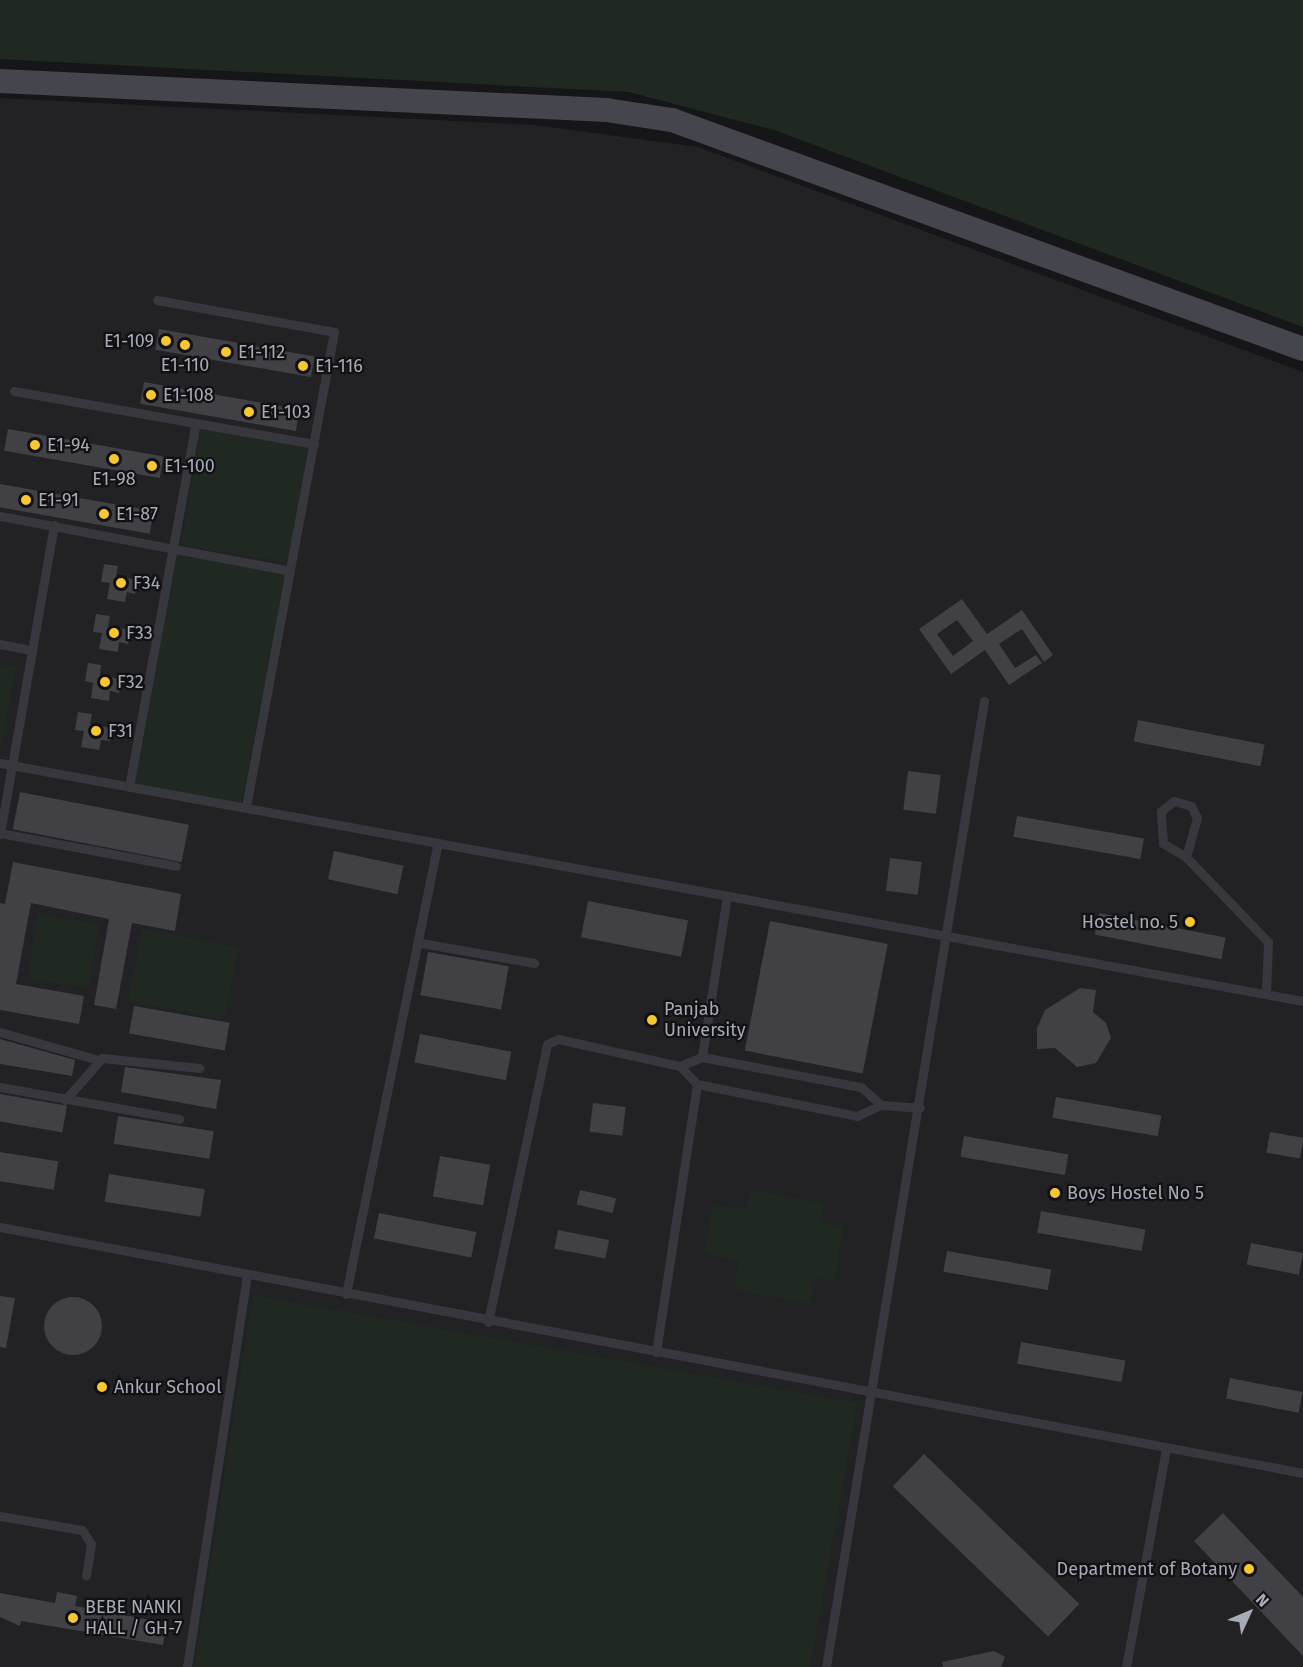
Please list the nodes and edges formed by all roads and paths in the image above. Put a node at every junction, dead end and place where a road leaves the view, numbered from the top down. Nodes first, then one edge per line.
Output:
1 (0, 81) edge
2 (157, 300) dead end
3 (1303, 349) edge
4 (14, 391) dead end
5 (196, 423) junction
6 (314, 444) junction
7 (0, 516) edge
8 (54, 525) junction
9 (173, 547) junction
10 (290, 571) junction
11 (0, 644) edge
12 (32, 650) junction
13 (984, 701) dead end
14 (0, 763) edge
15 (12, 765) junction
16 (129, 787) junction
17 (246, 808) junction
18 (0, 833) edge
19 (438, 843) junction
20 (1186, 857) junction
21 (176, 866) dead end
22 (727, 896) junction
23 (948, 936) junction
24 (421, 943) junction
25 (534, 963) dead end
26 (1266, 994) junction
27 (1303, 1001) edge
28 (0, 1032) edge
29 (702, 1057) junction
30 (98, 1060) junction
31 (680, 1066) junction
32 (199, 1068) dead end
33 (697, 1084) junction
34 (0, 1087) edge
35 (66, 1100) junction
36 (881, 1105) junction
37 (920, 1108) junction
38 (179, 1119) dead end
39 (0, 1227) edge
40 (247, 1275) junction
41 (346, 1294) junction
42 (488, 1322) junction
43 (656, 1352) junction
44 (874, 1392) junction
45 (1166, 1448) junction
46 (1303, 1473) edge
47 (0, 1516) edge
48 (86, 1576) dead end
49 (187, 1667) edge
50 (826, 1667) edge
51 (1126, 1667) edge

1 - 3 street
2 - 6 lane
4 - 5 lane
5 - 6 lane
5 - 9 lane
6 - 10 lane
7 - 8 lane
8 - 9 lane
8 - 12 lane
9 - 10 lane
9 - 16 lane
10 - 17 lane
11 - 12 lane
12 - 15 lane
13 - 23 lane
14 - 15 lane
15 - 16 lane
15 - 18 lane
16 - 17 lane
17 - 19 lane
18 - 21 lane
19 - 22 lane
19 - 24 lane
20 - 20 lane
20 - 26 lane
22 - 23 lane
22 - 29 lane
23 - 26 lane
23 - 37 lane
24 - 25 lane
24 - 41 lane
26 - 27 lane
28 - 30 lane
29 - 31 lane
29 - 36 lane
30 - 32 lane
30 - 35 lane
31 - 33 lane
31 - 42 lane
33 - 36 lane
33 - 43 lane
34 - 35 lane
35 - 38 lane
36 - 37 lane
37 - 44 lane
39 - 40 lane
40 - 41 lane
40 - 49 lane
41 - 42 lane
42 - 43 lane
43 - 44 lane
44 - 45 lane
44 - 50 lane
45 - 46 lane
45 - 51 lane
47 - 48 lane

